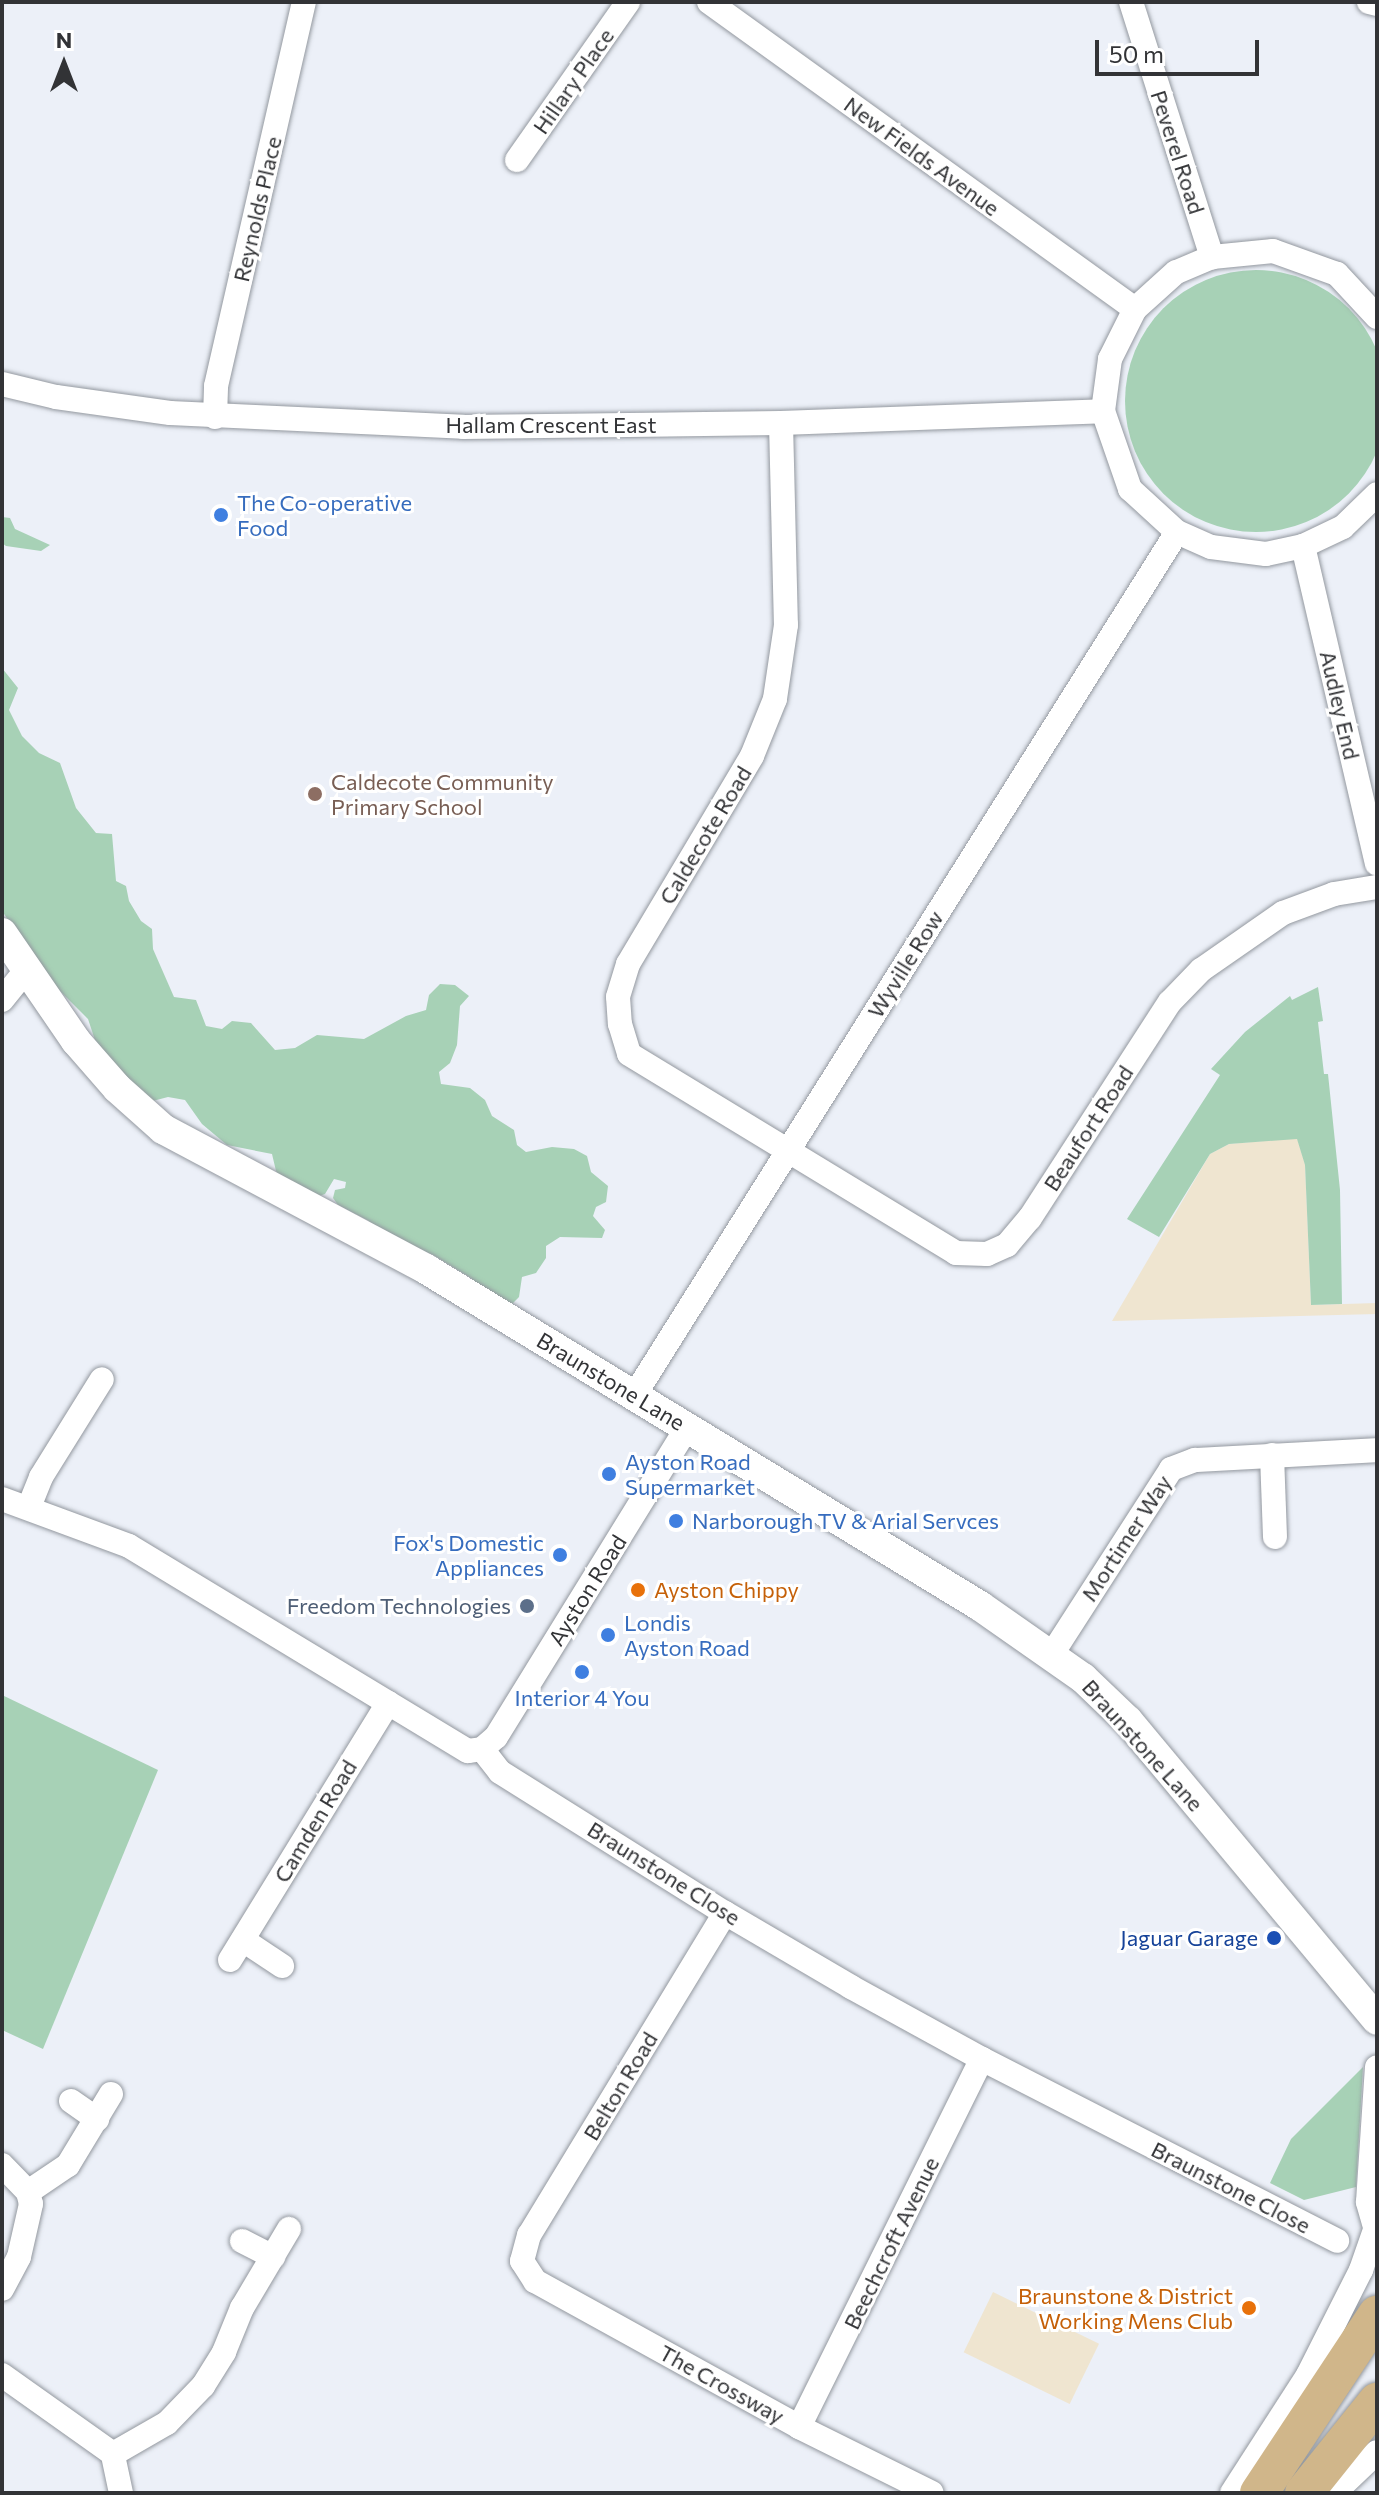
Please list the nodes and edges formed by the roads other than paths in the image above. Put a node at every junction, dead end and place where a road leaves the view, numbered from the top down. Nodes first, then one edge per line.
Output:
1 (304, 2) edge
2 (628, 2) edge
3 (709, 2) edge
4 (1131, 2) edge
5 (1369, 2) edge
6 (1377, 4) edge
7 (517, 160) dead end
8 (1212, 257) junction
9 (1135, 309) junction
10 (1377, 317) edge
11 (2, 384) edge
12 (1103, 411) junction
13 (215, 417) junction
14 (781, 423) junction
15 (1377, 494) edge
16 (1177, 532) junction
17 (1303, 546) junction
18 (1377, 864) edge
19 (1377, 887) edge
20 (2, 933) edge
21 (25, 972) junction
22 (2, 1000) edge
23 (787, 1152) junction
24 (102, 1379) dead end
25 (634, 1396) junction
26 (687, 1428) junction
27 (1377, 1450) edge
28 (1272, 1455) junction
29 (2, 1499) edge
30 (29, 1507) junction
31 (1275, 1537) dead end
32 (1052, 1654) junction
33 (388, 1703) junction
34 (482, 1749) junction
35 (725, 1913) junction
36 (282, 1966) dead end
37 (1377, 2020) edge
38 (1377, 2031) edge
39 (982, 2059) junction
40 (1377, 2067) edge
41 (111, 2094) dead end
42 (71, 2101) dead end
43 (97, 2119) junction
44 (2, 2165) edge
45 (28, 2192) junction
46 (1376, 2226) edge
47 (289, 2229) dead end
48 (242, 2241) dead end
49 (1337, 2241) dead end
50 (273, 2257) junction
51 (522, 2261) joint
52 (2, 2289) edge
53 (1377, 2315) edge
54 (2, 2375) edge
55 (1377, 2402) edge
56 (1317, 2405) junction
57 (799, 2427) junction
58 (1259, 2449) junction
59 (1377, 2452) edge
60 (113, 2454) junction
61 (121, 2493) edge
62 (932, 2493) edge
63 (1232, 2493) edge
64 (1259, 2493) edge
65 (1304, 2493) edge
66 (1334, 2493) edge

1 - 13 street, Reynolds Place
2 - 7 street, Hillary Place
3 - 9 street, New Fields Avenue
4 - 8 street, Peverel Road
5 - 6 street
8 - 9 street
8 - 10 street
9 - 12 street
11 - 13 street, Hallam Crescent East
12 - 14 street, Hallam Crescent East
12 - 16 street
13 - 14 street, Hallam Crescent East
14 - 23 street, Caldecote Road
15 - 17 street
16 - 17 street
16 - 23 street, Wyville Row
17 - 18 street, Audley End
19 - 23 street, Beaufort Road
20 - 21 street, Braunstone Lane
21 - 22 street
21 - 25 street, Braunstone Lane
23 - 25 street, Wyville Row
24 - 30 street
25 - 26 street, Braunstone Lane
26 - 32 street, Braunstone Lane
26 - 34 street, Ayston Road
27 - 28 street, Mortimer Way
28 - 31 street
28 - 32 street, Mortimer Way
29 - 30 street, Braunstone Close
30 - 33 street, Braunstone Close
32 - 37 street, Braunstone Lane
33 - 34 street, Braunstone Close
33 - 36 street, Camden Road
34 - 35 street, Braunstone Close
35 - 39 street, Braunstone Close
35 - 51 street, Belton Road
37 - 38 street, Braunstone Lane
39 - 49 street, Braunstone Close
39 - 57 street, Beechcroft Avenue
40 - 46 street
41 - 43 street
42 - 43 street
43 - 45 street
44 - 45 street
45 - 52 street
46 - 58 street
47 - 50 street
48 - 50 street
50 - 60 street
51 - 57 street, The Crossway
53 - 56 main road
54 - 60 street
55 - 65 main road
56 - 58 street
56 - 64 main road
57 - 62 street, The Crossway
58 - 63 street
59 - 66 street
60 - 61 street

